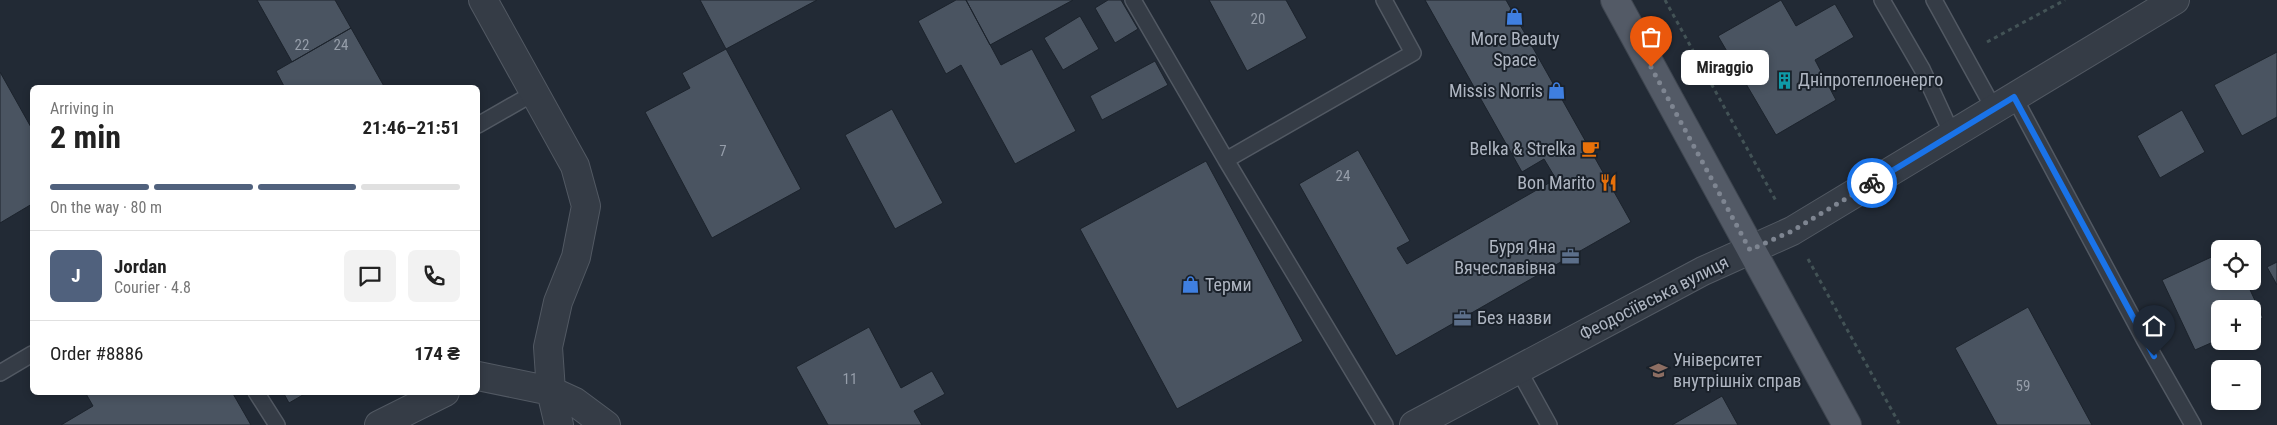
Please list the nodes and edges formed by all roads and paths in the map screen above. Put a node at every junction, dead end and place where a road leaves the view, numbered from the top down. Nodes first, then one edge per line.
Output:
1 (483, 0) edge
2 (1133, 0) edge
3 (1384, 0) edge
4 (1615, 0) edge
5 (1882, 0) edge
6 (1934, 0) edge
7 (2065, 0) edge
8 (2174, 0) edge
9 (1965, 54) junction
10 (534, 92) junction
11 (2004, 103) junction
12 (480, 124) edge
13 (1952, 134) junction
14 (1226, 160) junction
15 (1750, 250) junction
16 (30, 355) edge
17 (1518, 369) junction
18 (0, 374) edge
19 (480, 376) edge
20 (551, 391) junction
21 (258, 395) edge
22 (439, 395) edge
23 (277, 425) edge
24 (379, 425) edge
25 (559, 425) edge
26 (606, 425) edge
27 (1385, 425) edge
28 (1414, 425) edge
29 (1549, 425) edge
30 (1847, 425) edge
31 (2194, 425) edge

1 - 10 street
2 - 14 lane
3 - 14 lane
4 - 15 main road
5 - 13 lane
6 - 9 lane
7 - 9 path
8 - 11 street, Феодосіївська вулиця
9 - 11 lane
10 - 12 lane
10 - 20 street
11 - 13 street, Феодосіївська вулиця
11 - 31 lane
13 - 15 street, Феодосіївська вулиця
14 - 27 lane
15 - 17 street, Феодосіївська вулиця
15 - 30 main road
16 - 18 lane
17 - 28 street, Феодосіївська вулиця
17 - 29 lane
19 - 20 street
20 - 25 street
20 - 26 street
21 - 23 lane
22 - 24 street

